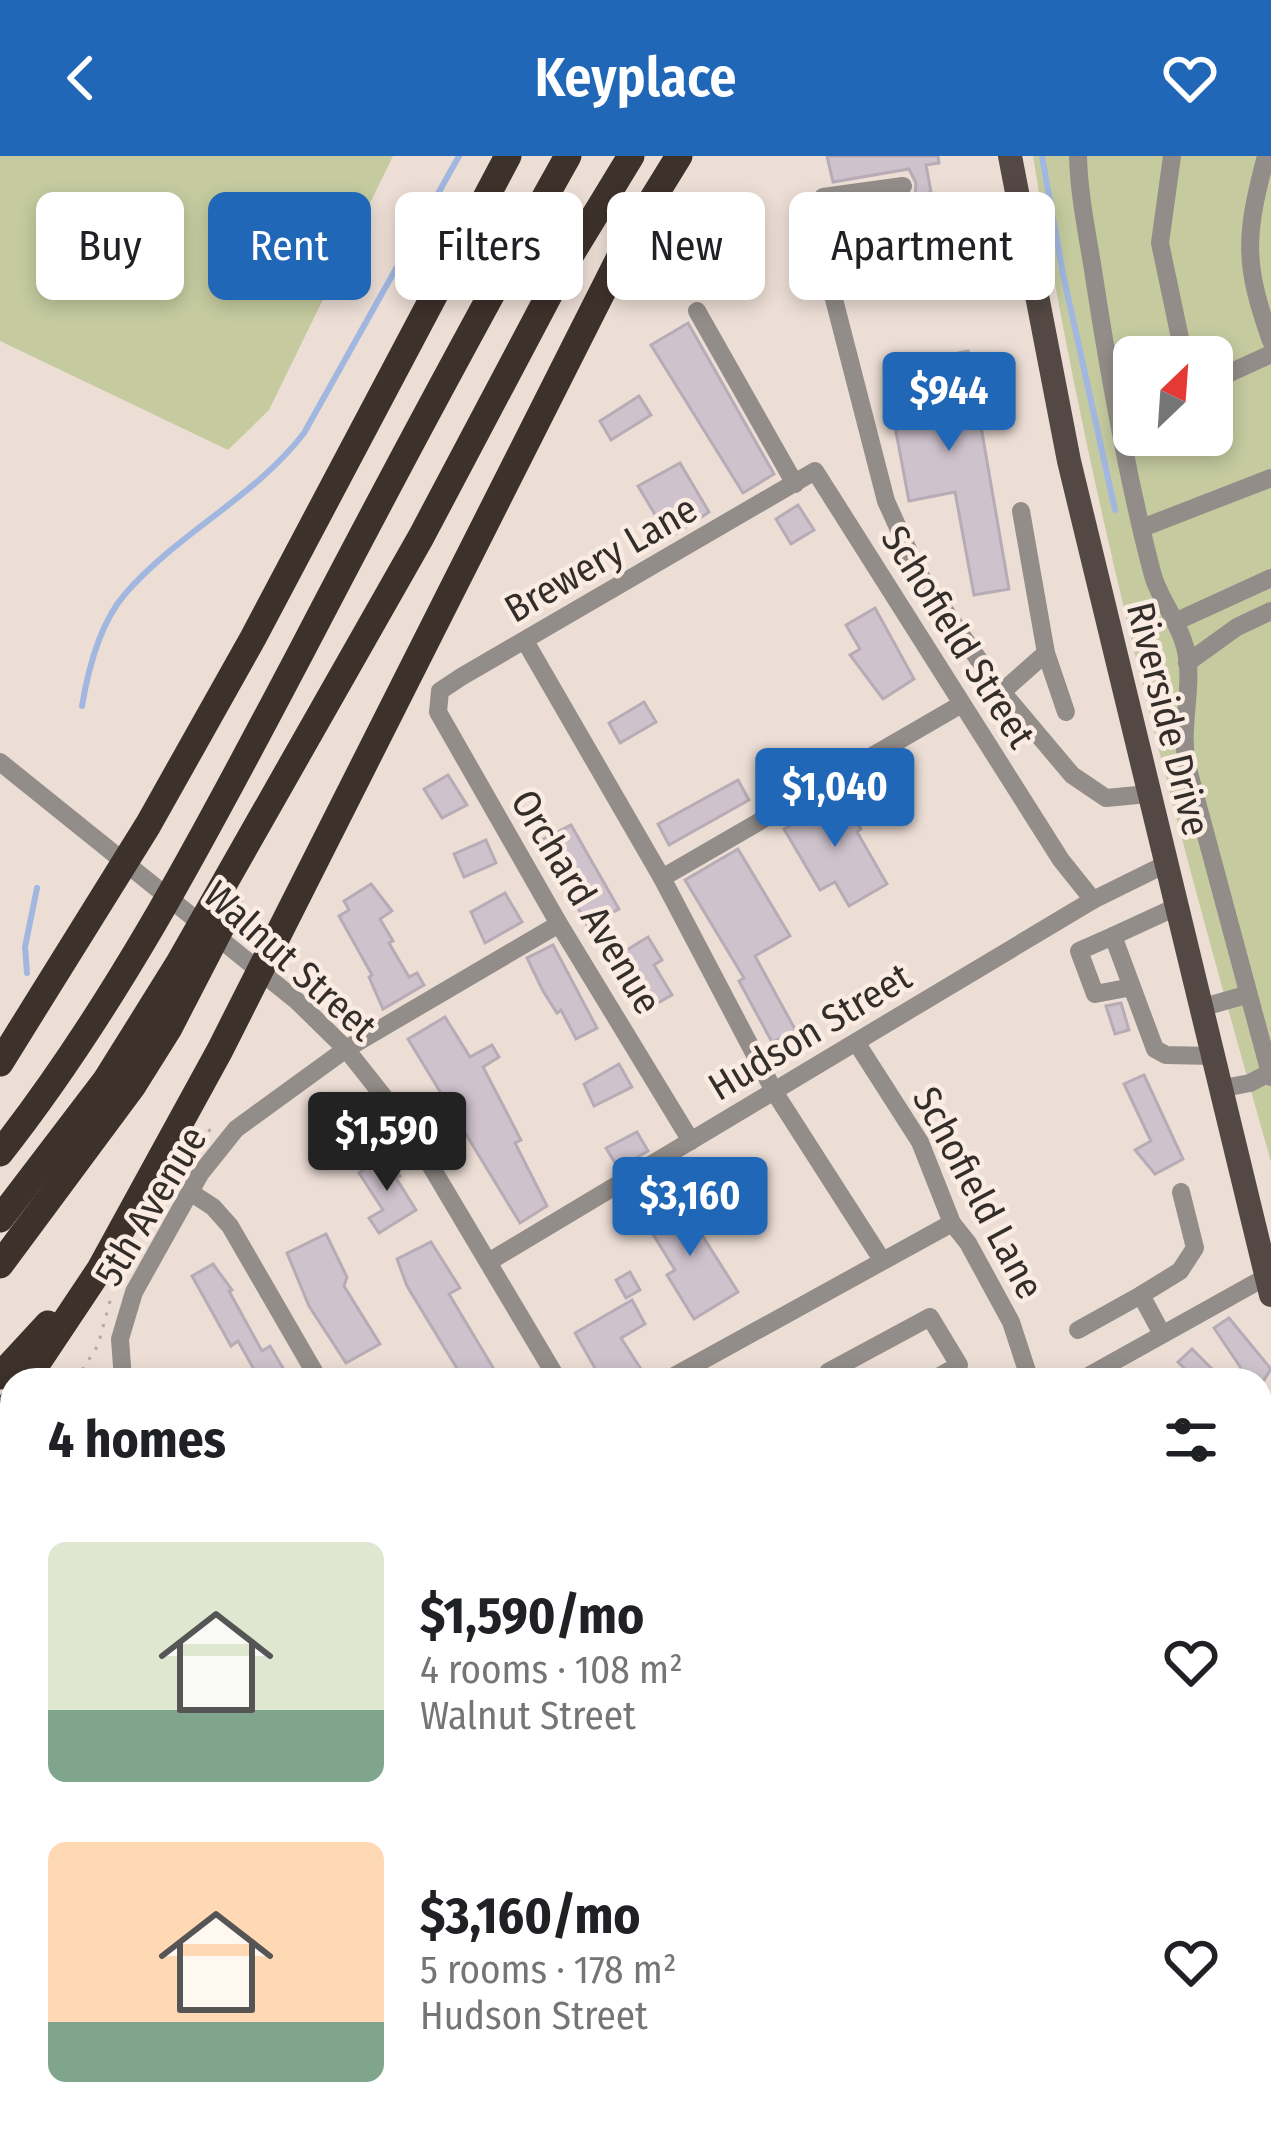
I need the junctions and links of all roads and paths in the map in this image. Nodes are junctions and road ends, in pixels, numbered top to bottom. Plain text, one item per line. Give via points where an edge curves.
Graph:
1 (508, 156) edge
2 (631, 156) edge
3 (679, 156) edge
4 (1010, 156) edge
5 (1078, 156) edge
6 (1172, 156) edge
7 (1266, 156) edge
8 (566, 160) edge
9 (903, 186) dead end
10 (697, 311) dead end
11 (1180, 336) edge
12 (1271, 341) edge
13 (1271, 354) edge
14 (1233, 371) edge
15 (1113, 385) edge
16 (1132, 456) edge
17 (1271, 478) edge
18 (795, 484) junction
19 (1021, 511) dead end
20 (1142, 528) junction
21 (1271, 578) edge
22 (1271, 611) edge
23 (1177, 621) junction
24 (525, 641) junction
25 (1046, 653) junction
26 (1187, 663) junction
27 (440, 691) joint
28 (1002, 692) junction
29 (961, 705) junction
30 (1066, 712) dead end
31 (0, 762) edge
32 (1148, 794) junction
33 (254, 835) junction
34 (1166, 864) junction
35 (662, 878) junction
36 (1094, 900) junction
37 (1176, 907) junction
38 (559, 924) junction
39 (1113, 936) junction
40 (1132, 987) junction
41 (1246, 995) junction
42 (1200, 1008) junction
43 (856, 1042) junction
44 (346, 1049) junction
45 (1212, 1056) junction
46 (0, 1063) edge
47 (1270, 1075) edge
48 (1219, 1089) junction
49 (775, 1093) junction
50 (691, 1141) junction
51 (0, 1154) edge
52 (190, 1192) junction
53 (1181, 1192) dead end
54 (0, 1219) edge
55 (952, 1223) junction
56 (490, 1261) junction
57 (881, 1261) junction
58 (0, 1265) edge
59 (100, 1269) junction
60 (1268, 1287) edge
61 (1142, 1295) junction
62 (1078, 1330) dead end
63 (1162, 1334) junction
64 (7, 1368) edge
65 (34, 1368) edge
66 (123, 1368) edge
67 (312, 1368) edge
68 (551, 1368) edge
69 (689, 1368) edge
70 (835, 1368) edge
71 (954, 1368) edge
72 (1026, 1368) edge
73 (1102, 1368) edge

1 - 46 highway via 195,742
2 - 33 highway
3 - 59 highway via 634,229 230,1030
4 - 32 main road, Riverside Drive via 1069,460
5 - 15 street
6 - 11 street via 1160,243
7 - 12 street via 1247,250
8 - 51 highway via 198,847 85,1034
9 - 28 street via 823,197 812,210 886,501 920,574
10 - 18 street
13 - 14 street
16 - 20 street
17 - 20 street
18 - 24 street, Brewery Lane
18 - 29 street, Schofield Street via 815,471
19 - 25 street
20 - 23 street via 1153,578
21 - 23 street
22 - 26 street
23 - 26 street
24 - 27 street, Brewery Lane
24 - 35 street
25 - 28 street
25 - 30 street
26 - 41 street via 1183,743
27 - 38 street, Orchard Avenue via 438,712
28 - 32 street via 1072,775 1106,798
29 - 35 street
29 - 36 street, Schofield Street
31 - 44 street, Walnut Street
32 - 34 main road, Riverside Drive
33 - 54 highway via 106,1080
33 - 58 highway via 233,904 169,1028
34 - 36 street, Hudson Street
34 - 37 main road, Riverside Drive
35 - 49 street
36 - 43 street, Hudson Street
37 - 39 street
37 - 42 main road, Riverside Drive
38 - 44 street, 5th Avenue
38 - 50 street, Orchard Avenue
39 - 40 street
39 - 40 street via 1079,951 1095,994
40 - 45 street via 1156,1049
41 - 42 street
41 - 47 street
42 - 45 main road, Riverside Drive
43 - 49 street, Hudson Street
43 - 55 street, Schofield Lane via 920,1142
44 - 52 street, 5th Avenue via 236,1129
44 - 56 street, Walnut Street via 407,1126
45 - 48 main road, Riverside Drive
47 - 48 street
48 - 60 main road, Riverside Drive
49 - 50 street, Hudson Street
49 - 57 street
50 - 56 street, Hudson Street
52 - 66 street, 5th Avenue via 127,1307
52 - 67 street via 230,1226
53 - 61 street via 1195,1248 1180,1271
55 - 57 street
55 - 72 street, Schofield Lane via 1011,1322
56 - 68 street, Walnut Street
57 - 69 street
59 - 64 highway
59 - 65 highway
60 - 63 street
61 - 62 street
61 - 63 street
63 - 73 street
70 - 71 street via 930,1317

